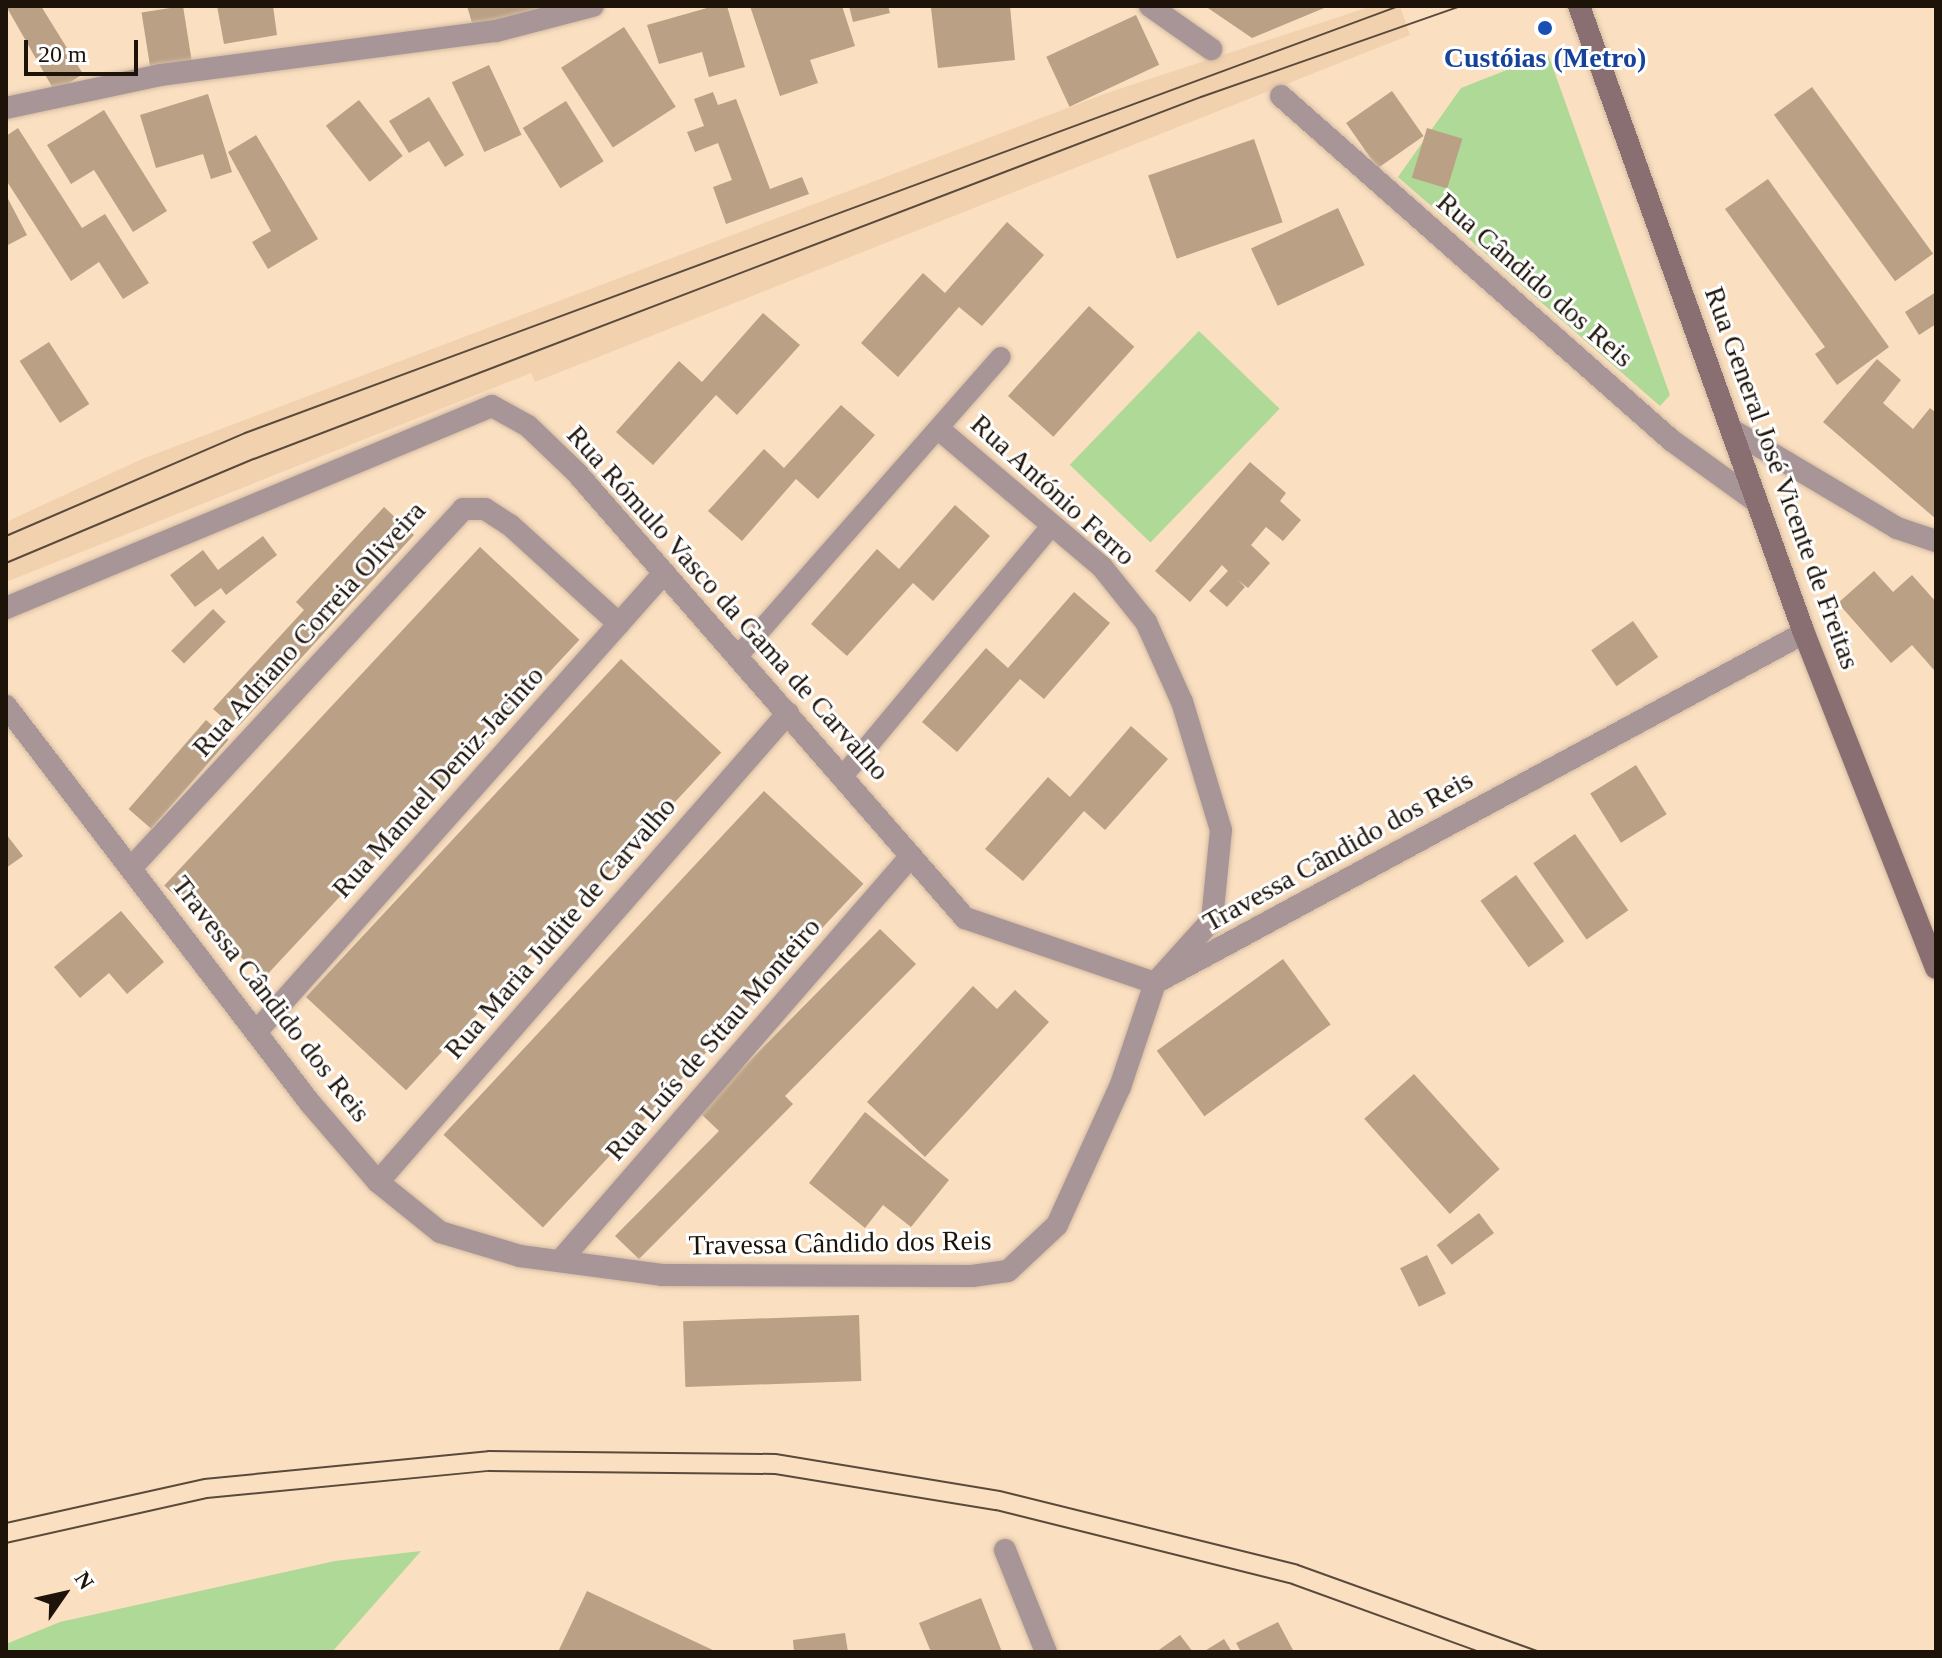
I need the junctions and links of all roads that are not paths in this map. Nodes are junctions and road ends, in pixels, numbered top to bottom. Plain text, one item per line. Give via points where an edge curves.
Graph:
1 (593, 6) edge
2 (1150, 6) edge
3 (1579, 6) edge
4 (1211, 49) dead end
5 (1281, 96) dead end
6 (6, 108) edge
7 (1001, 357) dead end
8 (940, 430) junction
9 (1732, 430) junction
10 (1757, 502) junction
11 (1052, 525) junction
12 (1936, 541) edge
13 (664, 573) junction
14 (6, 608) edge
15 (619, 624) junction
16 (1804, 633) junction
17 (738, 656) junction
18 (6, 706) edge
19 (788, 713) junction
20 (843, 776) junction
21 (911, 856) junction
22 (131, 868) junction
23 (1936, 968) edge
24 (1155, 983) junction
25 (257, 1031) junction
26 (378, 1182) junction
27 (560, 1261) junction
28 (1005, 1550) dead end
29 (1046, 1652) edge

1 - 6 street via 496,31 161,75
2 - 4 street
3 - 9 main road, Rua General José Vicente de Freitas
5 - 10 street, Rua Cândido dos Reis via 1671,440
7 - 8 lane
8 - 11 street, Rua António Ferro
8 - 17 lane
9 - 10 main road, Rua General José Vicente de Freitas
9 - 12 street via 1897,528
10 - 16 main road, Rua General José Vicente de Freitas
11 - 20 lane
11 - 24 street, Rua António Ferro via 1102,567 1146,622 1210,775 1221,830 1212,920
13 - 14 street, Rua Rómulo Vasco da Gama de Carvalho via 567,463 528,426 492,406
13 - 15 street, Rua Manuel Deniz-Jacinto
13 - 17 street, Rua Rómulo Vasco da Gama de Carvalho
15 - 22 street, Rua Adriano Correia Oliveira via 510,525 485,509 463,509
15 - 25 street, Rua Manuel Deniz-Jacinto
16 - 23 main road, Rua General José Vicente de Freitas
16 - 24 street, Travessa Cândido dos Reis
17 - 19 street, Rua Rómulo Vasco da Gama de Carvalho
18 - 22 street, Travessa Cândido dos Reis
19 - 20 street, Rua Rómulo Vasco da Gama de Carvalho
19 - 26 street, Rua Maria Judite de Carvalho
20 - 21 street, Rua Rómulo Vasco da Gama de Carvalho
21 - 24 street, Rua Rómulo Vasco da Gama de Carvalho via 965,918
21 - 27 street, Rua Luís de Sttau Monteiro
22 - 25 street, Travessa Cândido dos Reis
24 - 27 street, Travessa Cândido dos Reis via 1120,1087 1057,1225 1008,1271 662,1275
25 - 26 street, Travessa Cândido dos Reis
26 - 27 street, Travessa Cândido dos Reis via 440,1232
28 - 29 street

